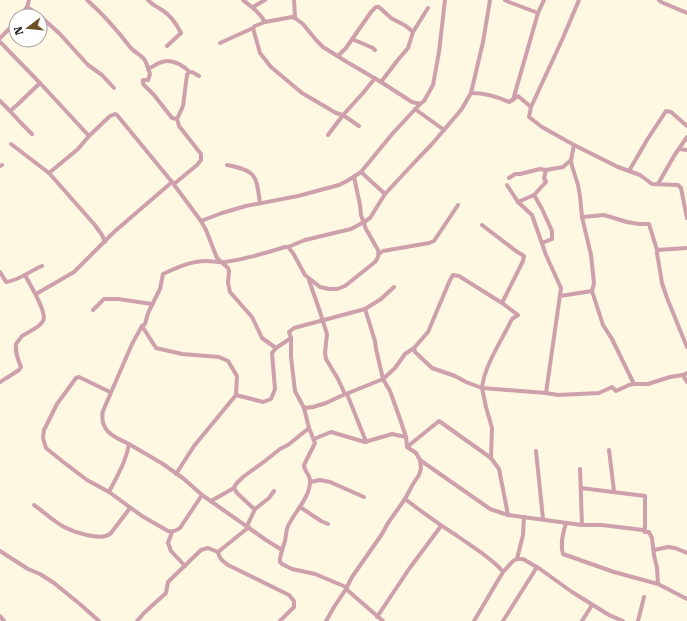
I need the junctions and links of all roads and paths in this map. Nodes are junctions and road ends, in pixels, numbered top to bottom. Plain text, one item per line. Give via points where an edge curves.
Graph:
1 (29, 0) edge
2 (87, 0) edge
3 (148, 0) edge
4 (243, 0) edge
5 (265, 0) edge
6 (294, 0) edge
7 (445, 0) edge
8 (490, 0) edge
9 (505, 0) edge
10 (544, 0) edge
11 (579, 0) edge
12 (659, 0) edge
13 (27, 7) edge
14 (253, 8) junction
15 (428, 8) dead end
16 (538, 13) junction
17 (687, 13) edge
18 (295, 18) junction
19 (265, 22) junction
20 (48, 23) edge
21 (253, 28) junction
22 (8, 30) edge
23 (413, 32) junction
24 (0, 38) edge
25 (352, 39) junction
26 (0, 42) edge
27 (220, 43) dead end
28 (167, 46) dead end
29 (375, 50) dead end
30 (338, 56) junction
31 (148, 69) junction
32 (189, 72) junction
33 (199, 76) dead end
34 (375, 78) junction
35 (382, 82) junction
36 (40, 83) junction
37 (114, 88) dead end
38 (471, 93) junction
39 (512, 100) junction
40 (0, 101) edge
41 (420, 104) junction
42 (531, 107) junction
43 (415, 109) junction
44 (10, 110) junction
45 (343, 115) junction
46 (177, 119) junction
47 (359, 126) dead end
48 (687, 126) edge
49 (444, 130) junction
50 (32, 134) dead end
51 (328, 135) dead end
52 (89, 136) junction
53 (687, 137) edge
54 (11, 144) dead end
55 (574, 145) junction
56 (679, 149) junction
57 (687, 150) edge
58 (572, 160) junction
59 (227, 165) dead end
60 (546, 170) junction
61 (629, 171) junction
62 (361, 172) junction
63 (49, 173) junction
64 (354, 177) junction
65 (509, 178) dead end
66 (173, 183) junction
67 (658, 184) junction
68 (507, 185) dead end
69 (385, 194) junction
70 (534, 195) junction
71 (518, 202) junction
72 (260, 204) junction
73 (458, 205) dead end
74 (582, 217) junction
75 (687, 218) edge
76 (200, 221) junction
77 (364, 222) junction
78 (482, 225) dead end
79 (104, 242) junction
80 (542, 243) junction
81 (288, 247) junction
82 (687, 248) edge
83 (657, 250) junction
84 (379, 254) junction
85 (221, 262) junction
86 (75, 264) dead end
87 (42, 266) dead end
88 (78, 268) junction
89 (0, 272) edge
90 (25, 275) junction
91 (309, 279) junction
92 (394, 287) dead end
93 (592, 291) junction
94 (36, 294) junction
95 (560, 296) junction
96 (502, 303) junction
97 (152, 304) junction
98 (365, 309) junction
99 (93, 310) dead end
100 (323, 320) junction
101 (142, 326) junction
102 (291, 338) junction
103 (687, 347) edge
104 (276, 348) junction
105 (414, 348) junction
106 (685, 374) edge
107 (383, 379) junction
108 (0, 382) edge
109 (687, 382) edge
110 (634, 384) junction
111 (482, 388) junction
112 (110, 392) junction
113 (546, 393) junction
114 (345, 394) junction
115 (236, 395) junction
116 (304, 408) junction
117 (309, 428) junction
118 (406, 437) junction
119 (314, 439) junction
120 (365, 442) junction
121 (129, 444) junction
122 (407, 447) junction
123 (609, 450) dead end
124 (536, 451) dead end
125 (491, 458) junction
126 (420, 460) junction
127 (580, 468) dead end
128 (176, 474) junction
129 (310, 482) junction
130 (234, 488) junction
131 (581, 488) junction
132 (274, 491) dead end
133 (614, 491) junction
134 (109, 492) junction
135 (202, 495) junction
136 (364, 497) dead end
137 (405, 498) junction
138 (211, 501) junction
139 (34, 505) dead end
140 (300, 507) junction
141 (130, 508) junction
142 (255, 509) junction
143 (508, 515) junction
144 (524, 517) junction
145 (543, 519) junction
146 (566, 523) junction
147 (328, 524) dead end
148 (582, 525) junction
149 (441, 526) junction
150 (248, 527) junction
151 (172, 532) junction
152 (645, 532) junction
153 (282, 550) junction
154 (654, 550) junction
155 (0, 551) edge
156 (218, 552) junction
157 (687, 553) edge
158 (517, 559) junction
159 (185, 566) junction
160 (537, 567) junction
161 (503, 572) junction
162 (658, 584) junction
163 (346, 588) junction
164 (644, 597) dead end
165 (687, 599) edge
166 (592, 605) junction
167 (0, 616) edge
168 (377, 617) junction
169 (4, 621) edge
170 (99, 621) edge
171 (137, 621) edge
172 (280, 621) edge
173 (326, 621) edge
174 (383, 621) edge
175 (474, 621) edge
176 (503, 621) edge
177 (582, 621) edge
178 (623, 621) edge
179 (638, 621) edge

1 - 13 street
2 - 31 street via 131,48 144,58
3 - 28 street via 168,15 181,34
4 - 14 street
5 - 14 street
6 - 18 street
7 - 41 street via 433,85
8 - 38 street
9 - 16 street
10 - 16 street
11 - 42 street
12 - 17 street
14 - 19 street
15 - 23 street
16 - 39 street
18 - 19 street
18 - 30 street via 316,40
19 - 21 street
20 - 37 street
21 - 27 street
21 - 45 street via 260,53 271,67 302,93
22 - 24 street
23 - 25 street via 376,7
23 - 35 street via 408,48
25 - 29 street
25 - 30 street
26 - 36 street
30 - 34 street
31 - 32 street via 161,61 171,61 187,68
31 - 46 street via 148,80 143,80 143,84 172,118
32 - 33 street
32 - 46 street via 183,106
34 - 35 street
34 - 45 street
35 - 41 street via 412,102
36 - 44 street
36 - 52 street
38 - 39 street via 495,96 509,102
38 - 49 street
39 - 42 street via 518,96
40 - 44 street
41 - 43 street
42 - 55 street via 529,117
43 - 49 street
43 - 62 street
44 - 50 street
45 - 47 street
45 - 51 street
46 - 66 street via 201,154 201,160
48 - 61 street via 671,112 666,111
49 - 69 street
52 - 63 street via 78,149
52 - 66 street via 115,114
53 - 56 street
54 - 63 street
55 - 58 street
55 - 61 street
56 - 57 street
56 - 67 street
58 - 60 street via 563,167
58 - 74 street
59 - 72 street via 238,167 254,176
60 - 65 street via 515,174
60 - 70 street via 546,182
61 - 67 street via 652,184
62 - 64 street
62 - 69 street
63 - 79 street via 94,224
64 - 72 street via 339,185
64 - 77 street
66 - 76 street
66 - 79 street
67 - 75 street via 680,187
68 - 71 street
69 - 77 street via 370,218
70 - 71 street
70 - 80 street via 552,231 552,239
71 - 80 street via 532,215
72 - 76 street
73 - 84 street via 434,241
74 - 83 street via 604,215 627,222 649,224
74 - 93 street via 591,255 594,283
76 - 85 street
77 - 81 street via 351,229 305,240
77 - 84 street
78 - 96 street via 524,256
79 - 88 street
80 - 95 street via 561,288
81 - 85 street
81 - 91 street
82 - 83 street
83 - 103 street via 667,298
84 - 91 street via 375,262 345,286 337,289 320,287
85 - 97 street via 191,262 163,274 160,289
85 - 104 street via 229,271 230,292 252,317 262,338
86 - 88 street
87 - 90 street
88 - 94 street
89 - 90 street via 6,282
90 - 94 street
91 - 100 street
92 - 98 street
93 - 95 street
93 - 110 street via 603,325
94 - 108 street via 43,321 16,344 20,370
95 - 113 street
96 - 105 street via 453,275 428,332
96 - 111 street via 518,314 512,320 489,363
97 - 99 street via 104,299
97 - 101 street
98 - 100 street
98 - 107 street
100 - 102 street via 294,328 289,332
100 - 114 street via 327,334 326,359
101 - 112 street
101 - 115 street via 156,348 182,354 219,357 228,362 237,376
102 - 104 street
102 - 116 street via 295,391
104 - 115 street via 272,353 276,389 270,399 264,402
105 - 107 street via 405,354
105 - 111 street via 432,368
106 - 109 street
106 - 110 street via 648,384
107 - 114 street
107 - 118 street via 390,391
110 - 113 street via 616,391 612,387 599,394
111 - 113 street
111 - 125 street via 492,428
112 - 121 street via 102,422 112,436
112 - 134 street via 77,377 57,404 44,430 43,438 46,448 87,480
114 - 116 street via 326,403
114 - 120 street
115 - 128 street via 194,446
116 - 117 street
117 - 119 street
117 - 130 street via 288,445 274,452 243,477
118 - 120 street via 392,434
118 - 122 street
119 - 120 street via 331,432
119 - 129 street via 315,443 304,465
121 - 128 street
121 - 134 street
122 - 125 street via 439,421
122 - 126 street via 416,453
123 - 133 street
124 - 145 street
125 - 143 street via 498,470
126 - 137 street via 419,476
126 - 143 street via 490,509
127 - 131 street
128 - 135 street
129 - 136 street via 330,482
129 - 140 street
130 - 138 street
130 - 142 street
131 - 133 street
131 - 148 street
132 - 142 street
133 - 152 street via 646,496
134 - 141 street
135 - 138 street
135 - 151 street via 180,528
137 - 149 street
137 - 163 street
138 - 150 street
139 - 141 street via 71,530 103,537 109,536
140 - 147 street
140 - 153 street via 289,524
141 - 151 street
142 - 150 street
143 - 144 street
144 - 145 street
144 - 158 street
145 - 146 street
146 - 148 street
146 - 162 street via 563,533 563,554
148 - 152 street via 602,525
149 - 161 street via 499,566
149 - 168 street
150 - 153 street
150 - 156 street
151 - 159 street via 168,543 171,551
152 - 154 street via 649,532 652,538
153 - 163 street via 282,564 315,574
154 - 157 street via 668,547
154 - 162 street
155 - 170 street via 54,583
156 - 159 street via 203,549
156 - 172 street via 220,559 228,565 289,595 294,600 294,607
158 - 160 street
158 - 161 street
159 - 171 street via 168,582 166,593
160 - 166 street
160 - 176 street
161 - 175 street
162 - 165 street
163 - 168 street
163 - 173 street
164 - 179 street
166 - 177 street
166 - 178 street
167 - 169 street
168 - 174 street

